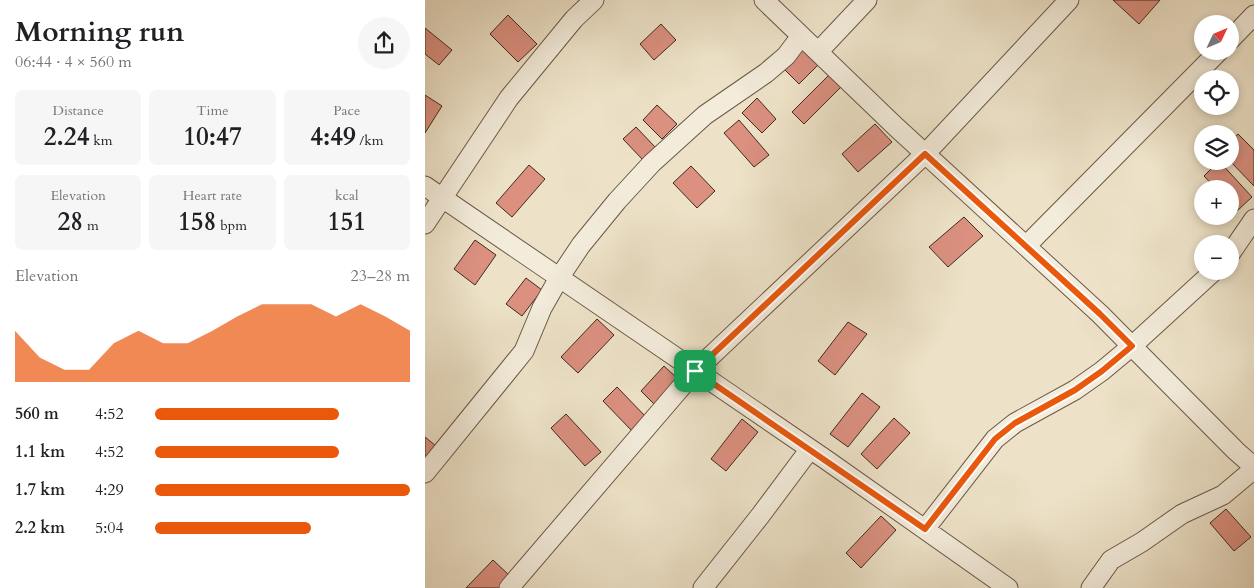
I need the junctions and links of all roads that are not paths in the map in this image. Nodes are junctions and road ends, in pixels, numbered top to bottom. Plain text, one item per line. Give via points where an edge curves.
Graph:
1 (593, 0) edge
2 (764, 0) edge
3 (867, 0) edge
4 (1069, 0) edge
5 (1254, 15) edge
6 (1239, 31) edge
7 (801, 36) junction
8 (818, 52) junction
9 (1210, 60) edge
10 (925, 154) junction
11 (425, 186) edge
12 (443, 198) junction
13 (1254, 219) edge
14 (425, 224) edge
15 (1239, 241) edge
16 (1026, 246) junction
17 (559, 278) junction
18 (1204, 280) edge
19 (1132, 346) junction
20 (695, 371) junction
21 (810, 449) junction
22 (1254, 468) edge
23 (425, 473) edge
24 (925, 529) junction
25 (509, 588) edge
26 (703, 588) edge
27 (1008, 588) edge
28 (1091, 588) edge

1 - 12 street via 509,98
2 - 7 street
3 - 8 street
4 - 10 street
5 - 6 street
7 - 8 street
7 - 17 street via 786,56 705,114 652,163 581,245
8 - 10 street
9 - 16 street
10 - 16 street
10 - 20 street
11 - 12 street
12 - 14 street
12 - 17 street
13 - 15 street
16 - 19 street
17 - 20 street
17 - 23 street via 523,350
18 - 19 street
19 - 22 street
19 - 24 street via 1075,390 1015,423 995,439
20 - 21 street
20 - 25 street
21 - 24 street
21 - 26 street
22 - 28 street via 1223,495 1182,514 1111,560
24 - 27 street

